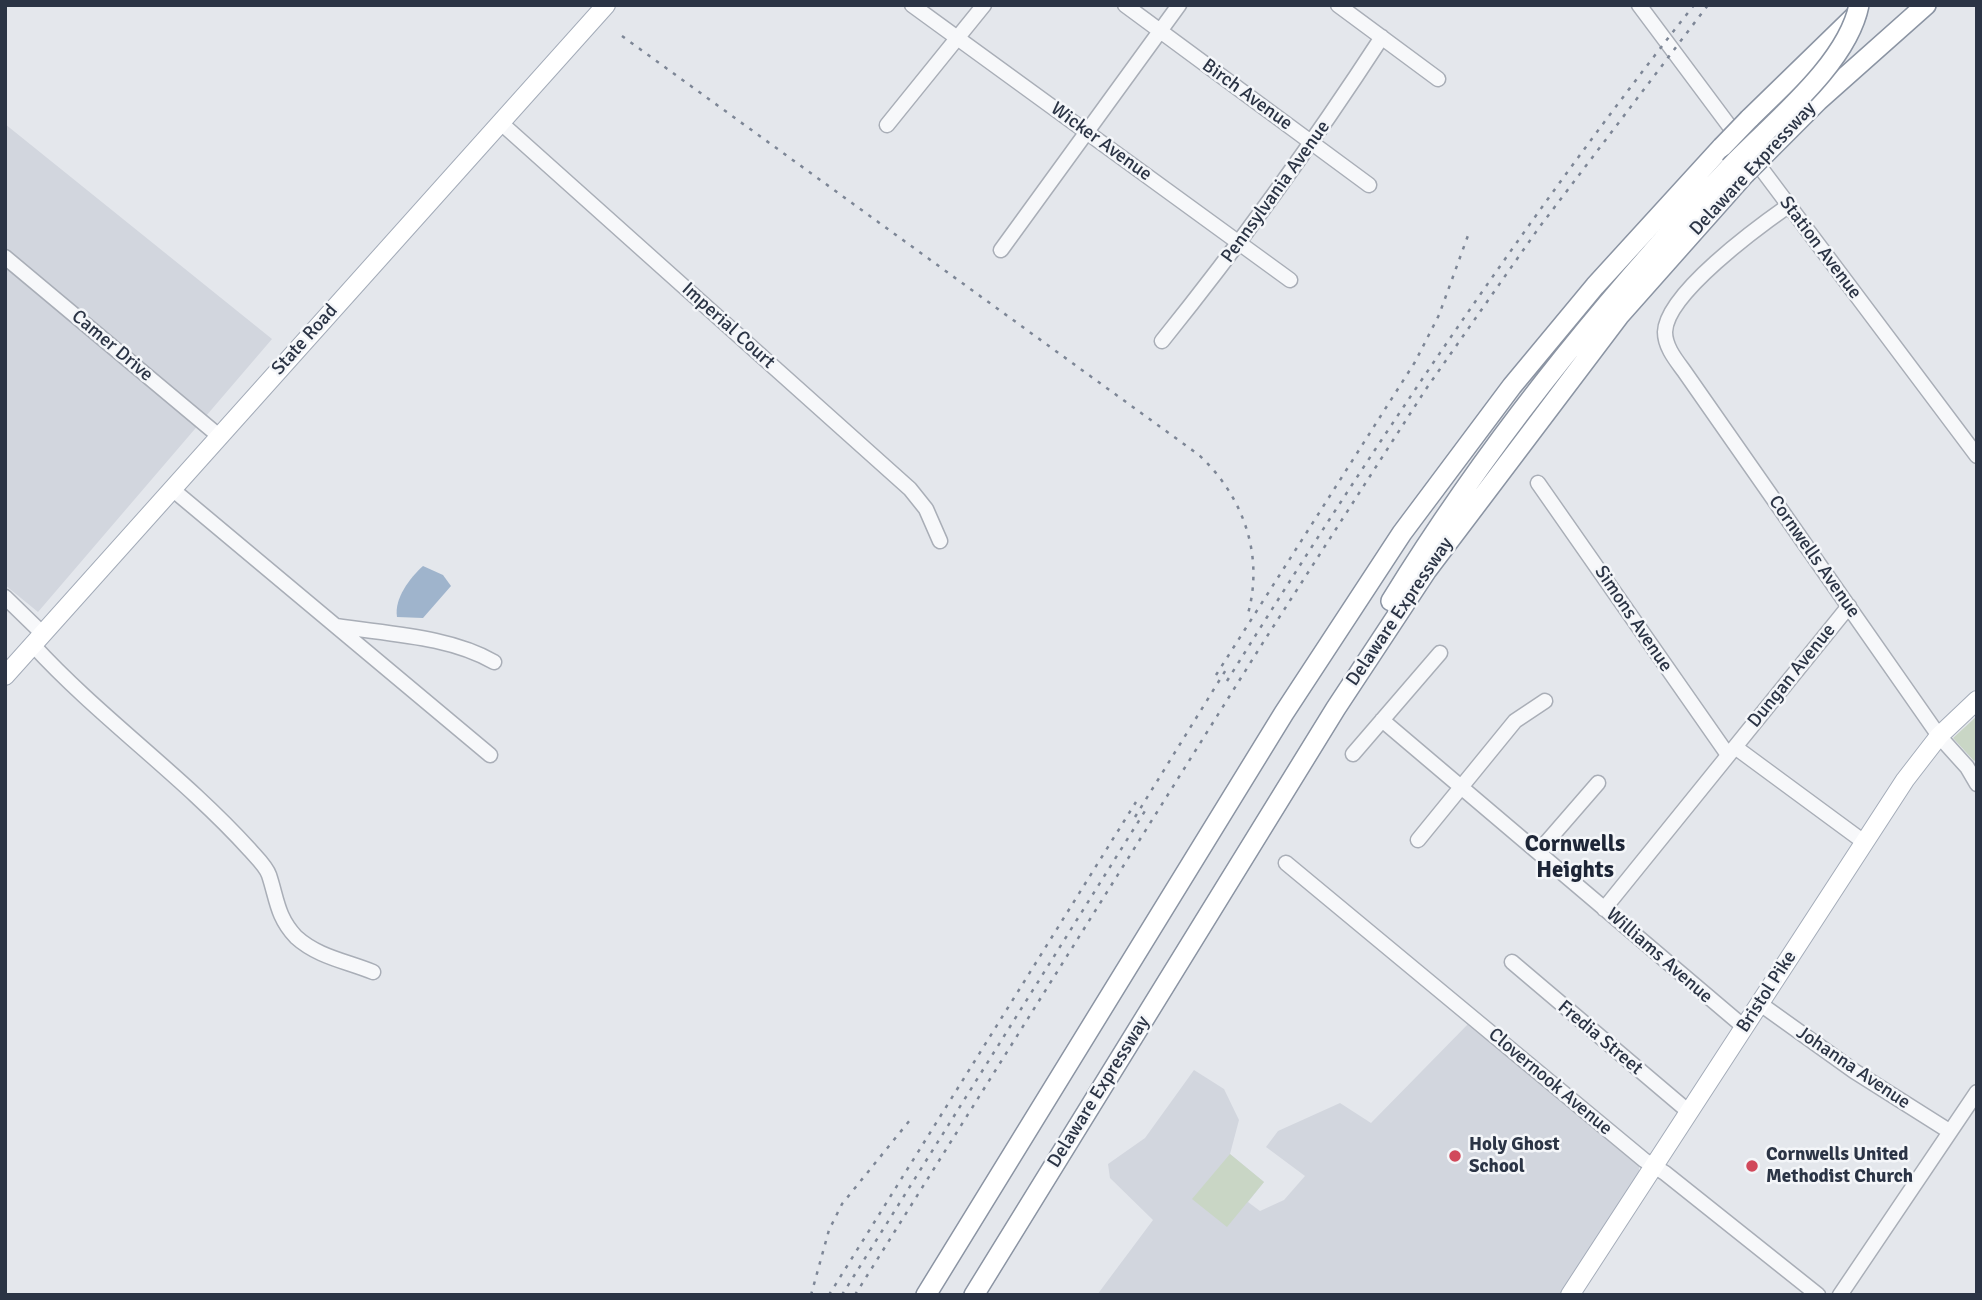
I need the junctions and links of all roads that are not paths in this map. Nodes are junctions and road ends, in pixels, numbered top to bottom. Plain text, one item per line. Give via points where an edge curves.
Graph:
1 (606, 5) edge
2 (912, 5) edge
3 (984, 5) edge
4 (1125, 5) edge
5 (1179, 5) edge
6 (1338, 5) edge
7 (1639, 5) edge
8 (1853, 5) edge
9 (1859, 5) edge
10 (1867, 5) edge
11 (1926, 5) edge
12 (1160, 32) junction
13 (1381, 37) junction
14 (958, 39) junction
15 (1819, 50) junction
16 (1438, 79) dead end
17 (500, 123) junction
18 (887, 125) dead end
19 (1087, 132) junction
20 (1313, 142) junction
21 (1737, 170) junction
22 (1369, 185) dead end
23 (1788, 206) junction
24 (1241, 243) junction
25 (1001, 250) dead end
26 (5, 257) edge
27 (1290, 280) dead end
28 (1162, 341) dead end
29 (219, 436) junction
30 (1977, 456) edge
31 (1538, 483) dead end
32 (172, 489) junction
33 (940, 541) dead end
34 (5, 597) edge
35 (1849, 606) junction
36 (335, 625) junction
37 (38, 639) junction
38 (1440, 653) dead end
39 (494, 662) dead end
40 (5, 676) edge
41 (1977, 700) edge
42 (1545, 701) dead end
43 (1382, 720) junction
44 (1939, 736) junction
45 (1732, 751) junction
46 (1353, 754) dead end
47 (490, 755) dead end
48 (1598, 783) dead end
49 (1977, 783) edge
50 (1460, 785) junction
51 (1418, 839) dead end
52 (1864, 842) junction
53 (1539, 851) junction
54 (1286, 863) dead end
55 (1604, 909) junction
56 (1512, 962) dead end
57 (373, 972) dead end
58 (1759, 1003) junction
59 (1744, 1027) junction
60 (1977, 1092) edge
61 (1689, 1112) junction
62 (1949, 1131) junction
63 (1654, 1166) junction
64 (926, 1295) edge
65 (974, 1295) edge
66 (1570, 1295) edge
67 (1818, 1295) edge
68 (1840, 1295) edge

1 - 17 main road, State Road
2 - 14 street, Wicker Avenue
3 - 14 street
4 - 12 street, Birch Avenue
5 - 12 street
6 - 13 street
7 - 23 street, Station Avenue
8 - 15 highway
9 - 21 highway, bridge via 1848,40 1836,58
10 - 15 highway, Delaware Expressway
11 - 21 highway, Delaware Expressway, bridge via 1766,153
12 - 19 street
12 - 20 street, Birch Avenue
13 - 16 street
13 - 20 street, Pennsylvania Avenue
14 - 18 street
14 - 19 street, Wicker Avenue
15 - 64 highway, Delaware Expressway, bridge via 1619,259 1512,386 1402,533 1284,713
17 - 29 main road, State Road
17 - 33 street, Imperial Court via 910,489 926,509
19 - 24 street, Wicker Avenue
19 - 25 street
20 - 22 street, Birch Avenue
20 - 24 street, Pennsylvania Avenue
21 - 65 highway, Delaware Expressway via 1597,313 1480,464 1271,796 1245,856
23 - 30 street, Station Avenue
23 - 35 street, Cornwells Avenue via 1709,270 1674,306 1666,324 1666,340
24 - 27 street, Wicker Avenue
24 - 28 street, Pennsylvania Avenue
26 - 29 street, Camer Drive
29 - 32 main road, State Road
31 - 45 street, Simons Avenue
32 - 36 street
32 - 37 main road, State Road
34 - 37 street
35 - 44 street, Cornwells Avenue
35 - 45 street, Dungan Avenue
36 - 39 street via 449,644
36 - 47 street
37 - 40 main road, State Road
37 - 57 street via 64,679 188,786 245,844 268,872 280,917 297,937 321,955
38 - 43 street
41 - 44 main road, Bristol Pike
42 - 50 street via 1516,720
43 - 46 street
43 - 50 street, Williams Avenue
44 - 49 street, Cornwells Avenue
44 - 52 main road, Bristol Pike
45 - 52 street, Simons Avenue
45 - 55 street, Dungan Avenue
48 - 53 street
50 - 51 street
50 - 53 street, Williams Avenue
52 - 58 main road, Bristol Pike
53 - 55 street, Williams Avenue
54 - 63 street, Clovernook Avenue
55 - 59 street, Williams Avenue
56 - 61 street, Fredia Street
58 - 59 main road, Bristol Pike
58 - 62 street, Johanna Avenue
59 - 61 main road, Bristol Pike
60 - 62 street
61 - 63 main road, Bristol Pike
62 - 68 street
63 - 66 main road, Bristol Pike
63 - 67 street, Clovernook Avenue

